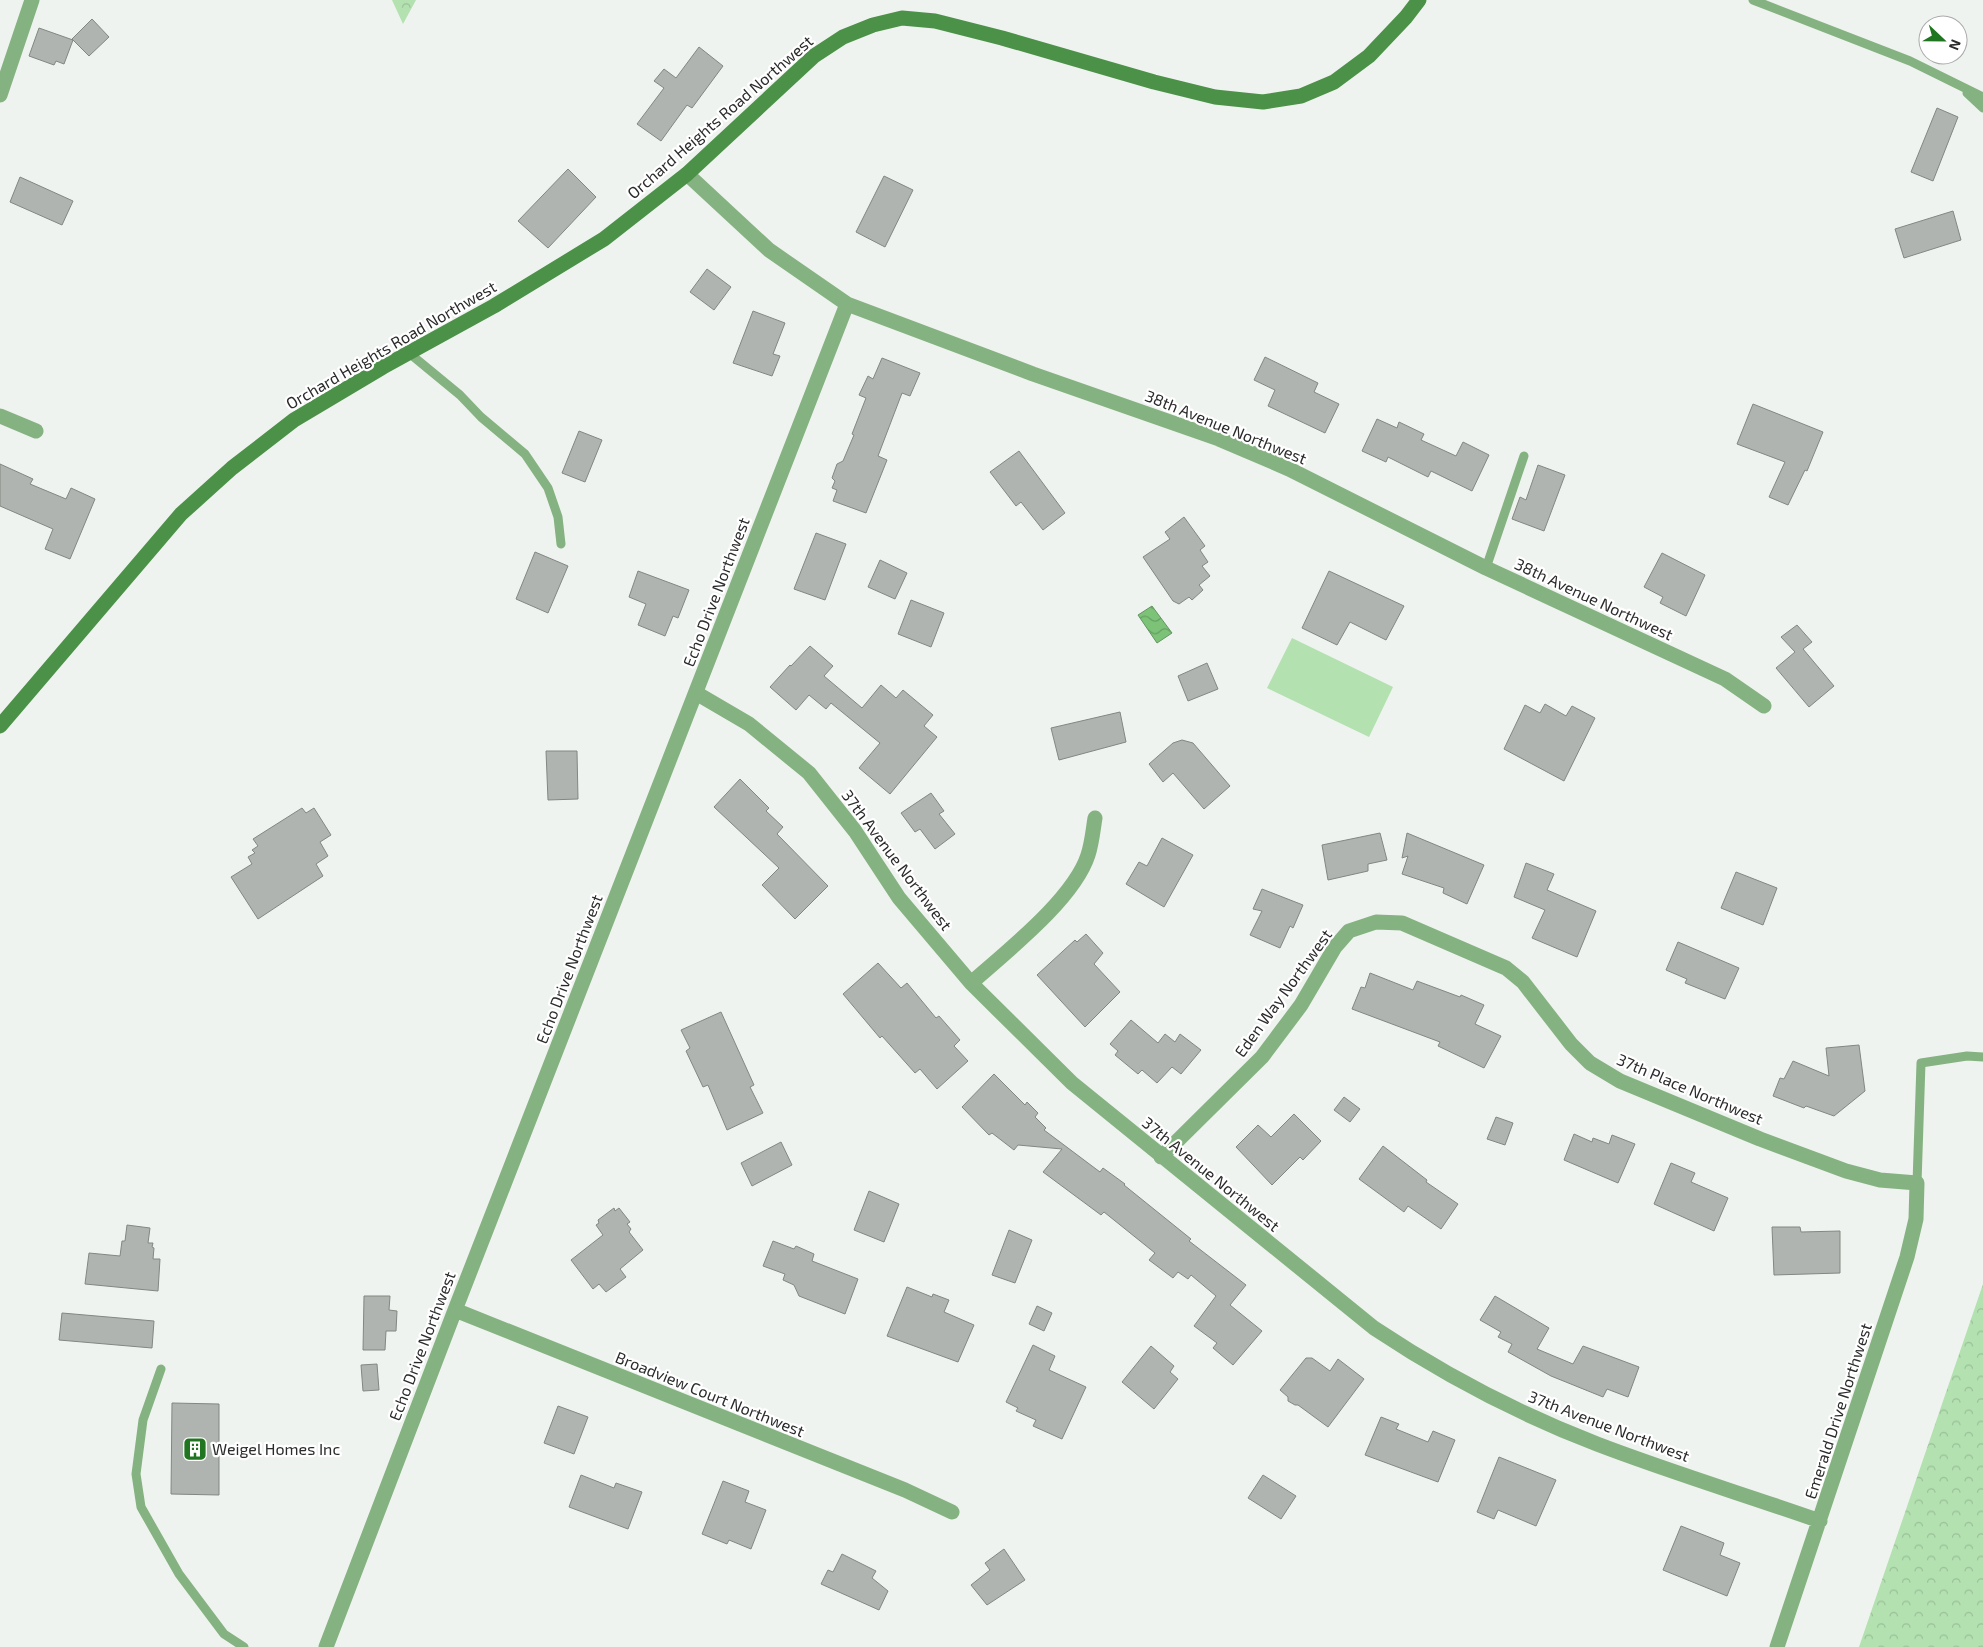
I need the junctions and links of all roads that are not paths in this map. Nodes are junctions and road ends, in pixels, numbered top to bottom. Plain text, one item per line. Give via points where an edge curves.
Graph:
1 (32, 0) edge
2 (1419, 0) edge
3 (1753, 0) edge
4 (26, 7) edge
5 (1957, 85) junction
6 (0, 95) edge
7 (1983, 98) edge
8 (1983, 108) edge
9 (687, 174) junction
10 (846, 304) junction
11 (409, 353) junction
12 (0, 416) edge
13 (36, 431) dead end
14 (1524, 456) dead end
15 (561, 544) dead end
16 (1486, 568) junction
17 (696, 693) junction
18 (1764, 706) dead end
19 (0, 726) edge
20 (1095, 818) dead end
21 (1376, 922) joint
22 (971, 983) junction
23 (1983, 1057) edge
24 (1161, 1157) junction
25 (1917, 1183) junction
26 (454, 1310) junction
27 (161, 1368) dead end
28 (952, 1512) dead end
29 (1820, 1521) junction
30 (244, 1647) edge
31 (326, 1647) edge
32 (1777, 1647) edge

1 - 4 street
2 - 9 street, Orchard Heights Road Northwest via 1370,56 1334,82 1301,96 1263,102 1215,97 1154,82 935,21 902,18 883,22 843,37 814,56
3 - 5 lane via 1910,62
4 - 6 street
5 - 7 lane
5 - 8 lane
9 - 10 street, 38th Avenue Northwest via 769,250
9 - 11 street, Orchard Heights Road Northwest via 604,239
10 - 16 street, 38th Avenue Northwest via 1228,443 1290,469
10 - 17 street, Echo Drive Northwest
11 - 15 lane via 525,454 548,488 558,517
11 - 19 street, Orchard Heights Road Northwest via 294,420 232,468 181,514
12 - 13 street
14 - 16 lane
16 - 18 street, 38th Avenue Northwest via 1724,679
17 - 22 street, 37th Avenue Northwest via 749,724 809,773 855,831 899,898
17 - 26 street, Echo Drive Northwest
20 - 22 street via 1088,856 1070,889 1037,924
21 - 24 street, Eden Way Northwest via 1349,932 1335,947 1301,1004 1262,1057
21 - 25 street, 37th Place Northwest via 1402,923 1506,968 1523,982 1590,1064 1620,1081 1846,1171 1880,1180
22 - 24 street, 37th Avenue Northwest via 1072,1083
23 - 25 lane via 1921,1062
24 - 29 street, 37th Avenue Northwest via 1374,1328 1426,1360 1510,1406 1596,1444
25 - 29 street, Emerald Drive Northwest via 1916,1219 1908,1257
26 - 28 street, Broadview Court Northwest via 905,1490
26 - 31 street, Echo Drive Northwest
27 - 30 lane via 143,1420 136,1474 141,1507 180,1574 224,1634
29 - 32 street, Emerald Drive Northwest

